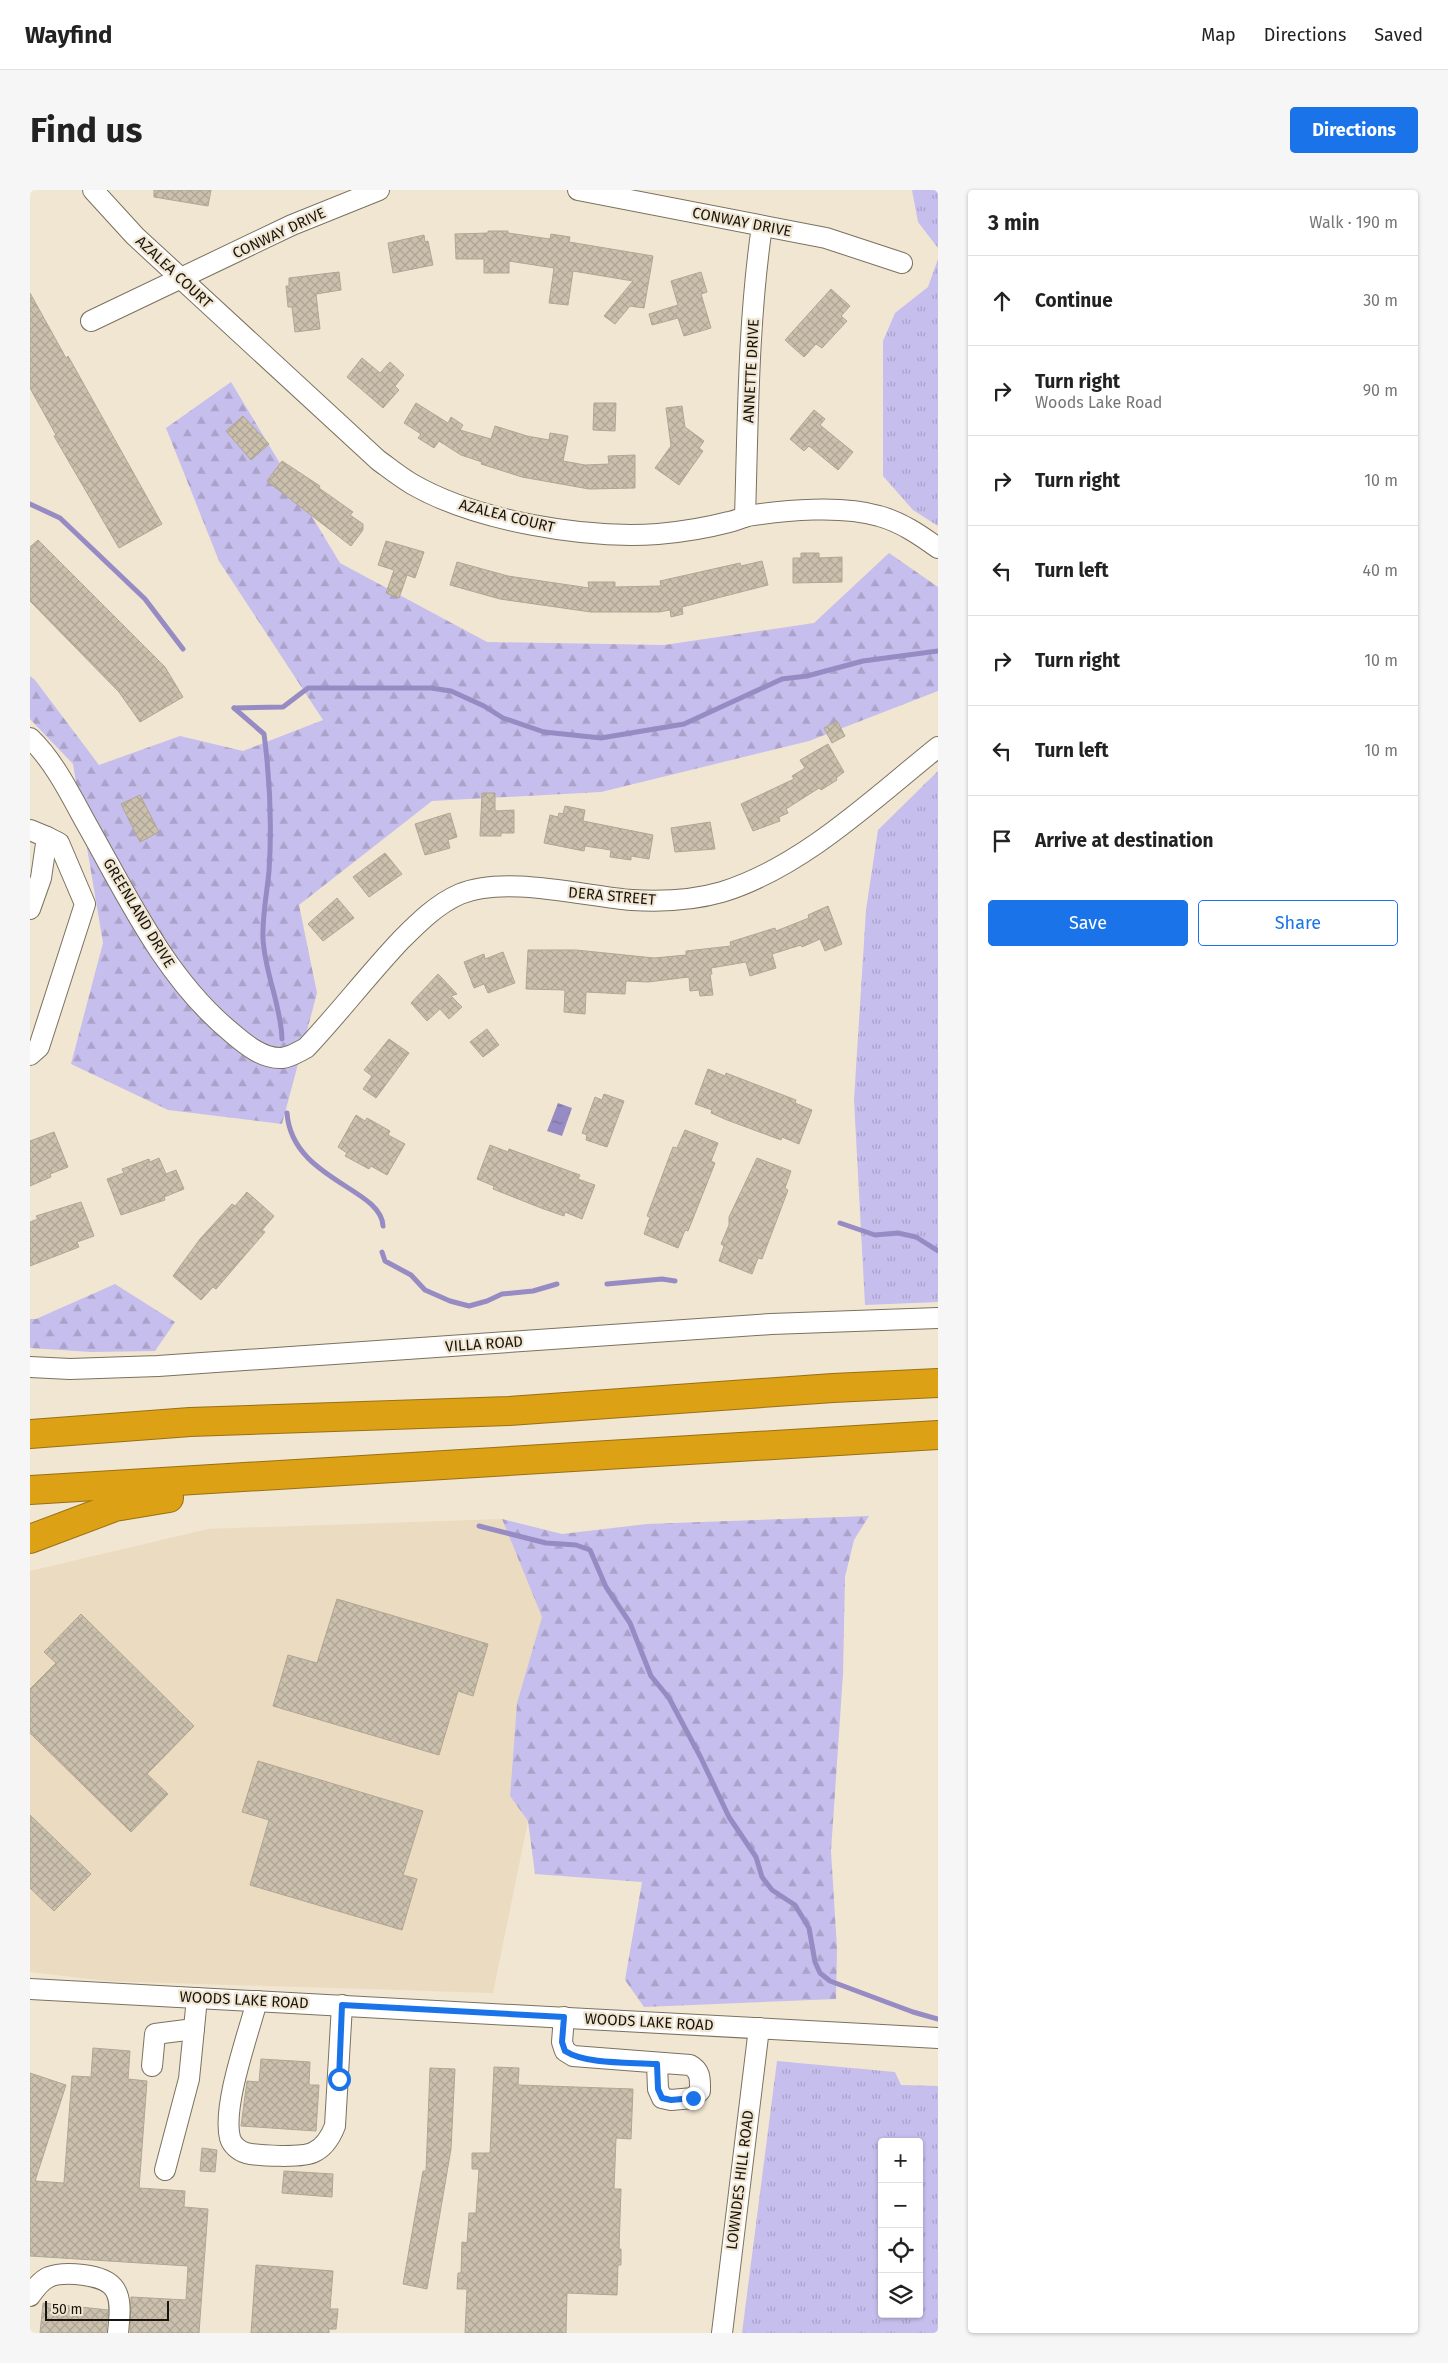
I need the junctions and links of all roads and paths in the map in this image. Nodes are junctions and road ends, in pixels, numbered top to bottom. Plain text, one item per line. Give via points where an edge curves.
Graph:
1 (94, 190) edge
2 (379, 190) edge
3 (578, 190) edge
4 (762, 226) junction
5 (902, 263) dead end
6 (181, 279) junction
7 (91, 321) dead end
8 (745, 517) junction
9 (938, 548) edge
10 (30, 738) edge
11 (938, 748) edge
12 (38, 834) edge
13 (30, 909) edge
14 (306, 1048) joint
15 (30, 1055) edge
16 (938, 1318) edge
17 (30, 1367) edge
18 (938, 1383) edge
19 (30, 1418) edge
20 (190, 1422) junction
21 (30, 1434) edge
22 (938, 1436) edge
23 (318, 1474) junction
24 (30, 1490) edge
25 (30, 1539) edge
26 (30, 1989) edge
27 (197, 1998) junction
28 (257, 2001) junction
29 (342, 2005) junction
30 (564, 2017) junction
31 (759, 2028) junction
32 (194, 2029) junction
33 (938, 2038) edge
34 (657, 2064) dead end
35 (152, 2066) dead end
36 (165, 2170) dead end
37 (30, 2296) edge
38 (118, 2333) edge
39 (722, 2333) edge

1 - 6 street, AZALEA COURT via 135,236
2 - 6 street, CONWAY DRIVE via 292,225
3 - 4 street, CONWAY DRIVE
4 - 5 street, CONWAY DRIVE via 826,238
4 - 8 street, ANNETTE DRIVE via 752,340
6 - 7 street, CONWAY DRIVE
6 - 8 street, AZALEA COURT via 378,460 412,484 450,502 573,532 620,535 659,534
8 - 9 street, AZALEA COURT via 792,510 860,511 908,527
10 - 14 street, GREENLAND DRIVE via 67,789 152,941 199,1002 245,1044 267,1056 282,1058
11 - 14 street, DERA STREET via 832,832 795,857 722,892 673,901 634,900 504,885 461,894 440,904 420,921 374,968
12 - 13 street via 41,878
12 - 15 street via 59,843 85,904 39,1047
16 - 17 street, VILLA ROAD via 771,1324 158,1366
18 - 20 highway via 509,1411
19 - 20 highway
20 - 21 highway
22 - 23 highway
23 - 24 highway
23 - 25 highway via 115,1507
26 - 27 street, WOODS LAKE ROAD
27 - 28 street, WOODS LAKE ROAD
27 - 32 street
28 - 29 street, WOODS LAKE ROAD
28 - 29 street via 230,2101 228,2121 231,2140 237,2149 246,2153 314,2153 329,2139 335,2126
29 - 30 street, WOODS LAKE ROAD
30 - 31 street, WOODS LAKE ROAD
30 - 34 street via 562,2042 565,2051 573,2056
31 - 33 street, WOODS LAKE ROAD
31 - 39 street, LOWNDES HILL ROAD
32 - 35 street via 155,2034
32 - 36 street via 189,2079
37 - 38 street via 39,2284 50,2277 76,2275 100,2278 114,2287 119,2301

